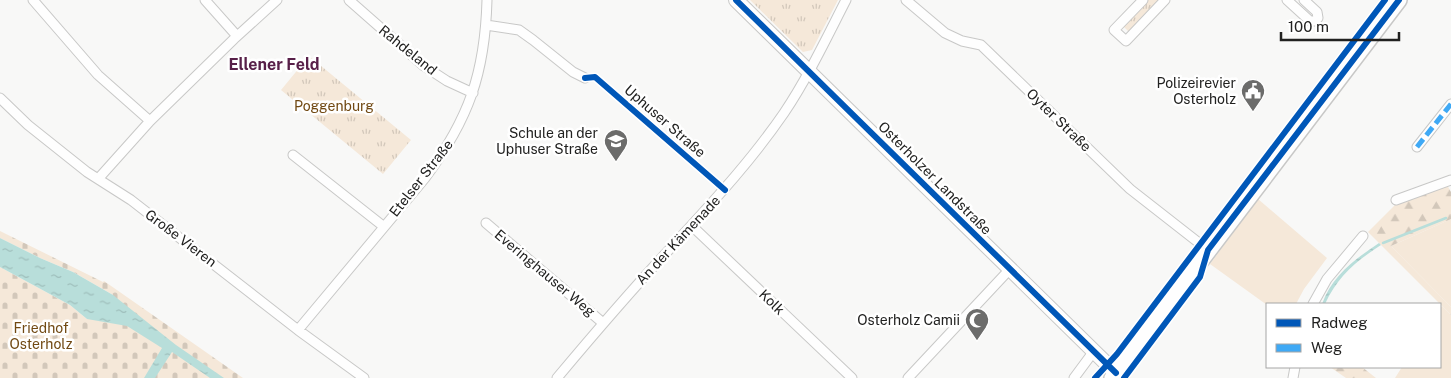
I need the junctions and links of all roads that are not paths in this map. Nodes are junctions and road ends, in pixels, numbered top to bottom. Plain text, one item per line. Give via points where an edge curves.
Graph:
1 (33, 0) edge
2 (205, 0) edge
3 (277, 0) edge
4 (349, 0) edge
5 (487, 0) edge
6 (736, 0) edge
7 (846, 0) edge
8 (906, 0) edge
9 (1143, 0) edge
10 (1165, 0) edge
11 (1287, 0) edge
12 (1304, 0) edge
13 (1399, 0) edge
14 (486, 25) junction
15 (236, 36) junction
16 (810, 72) junction
17 (585, 78) dead end
18 (473, 93) junction
19 (0, 98) edge
20 (1451, 104) edge
21 (150, 121) junction
22 (1418, 147) dead end
23 (294, 155) dead end
24 (98, 179) junction
25 (1451, 180) edge
26 (1396, 200) dead end
27 (486, 223) dead end
28 (383, 226) junction
29 (692, 226) junction
30 (1363, 236) dead end
31 (1208, 250) junction
32 (1010, 269) junction
33 (1314, 303) edge
34 (603, 323) junction
35 (298, 330) junction
36 (1094, 352) junction
37 (1114, 376) edge
38 (364, 378) edge
39 (557, 378) edge
40 (852, 378) edge
41 (908, 378) edge
42 (1074, 378) edge

1 - 21 street via 98,75
2 - 15 street
3 - 15 street
4 - 18 street, Rahdeland via 424,66
5 - 14 street, Etelser Straße
6 - 16 main road, Osterholzer Landstraße
7 - 16 street, An der Kämenade
8 - 31 street, Oyter Straße via 945,33 981,45 1130,189
9 - 10 street via 1114,30 1126,41
11 - 12 street via 1310,21 1315,21 1317,12
13 - 31 main road
14 - 17 street via 519,30
14 - 18 street, Etelser Straße
15 - 21 street
16 - 29 street, An der Kämenade via 759,147
16 - 32 main road, Osterholzer Landstraße
18 - 28 street, Etelser Straße via 442,155
19 - 24 street, Große Vieren via 28,125
20 - 22 street
21 - 24 street
23 - 28 street
24 - 35 street, Große Vieren via 132,200
25 - 26 street
27 - 34 street, Everinghauser Weg
28 - 35 street, Etelser Straße
29 - 34 street, An der Kämenade
29 - 40 street, Kolk
30 - 33 street via 1326,279
31 - 37 main road
32 - 36 main road, Osterholzer Landstraße
32 - 41 street
34 - 39 street, An der Kämenade
35 - 38 street, Große Vieren
36 - 37 main road, Osterholzer Landstraße
36 - 42 street

